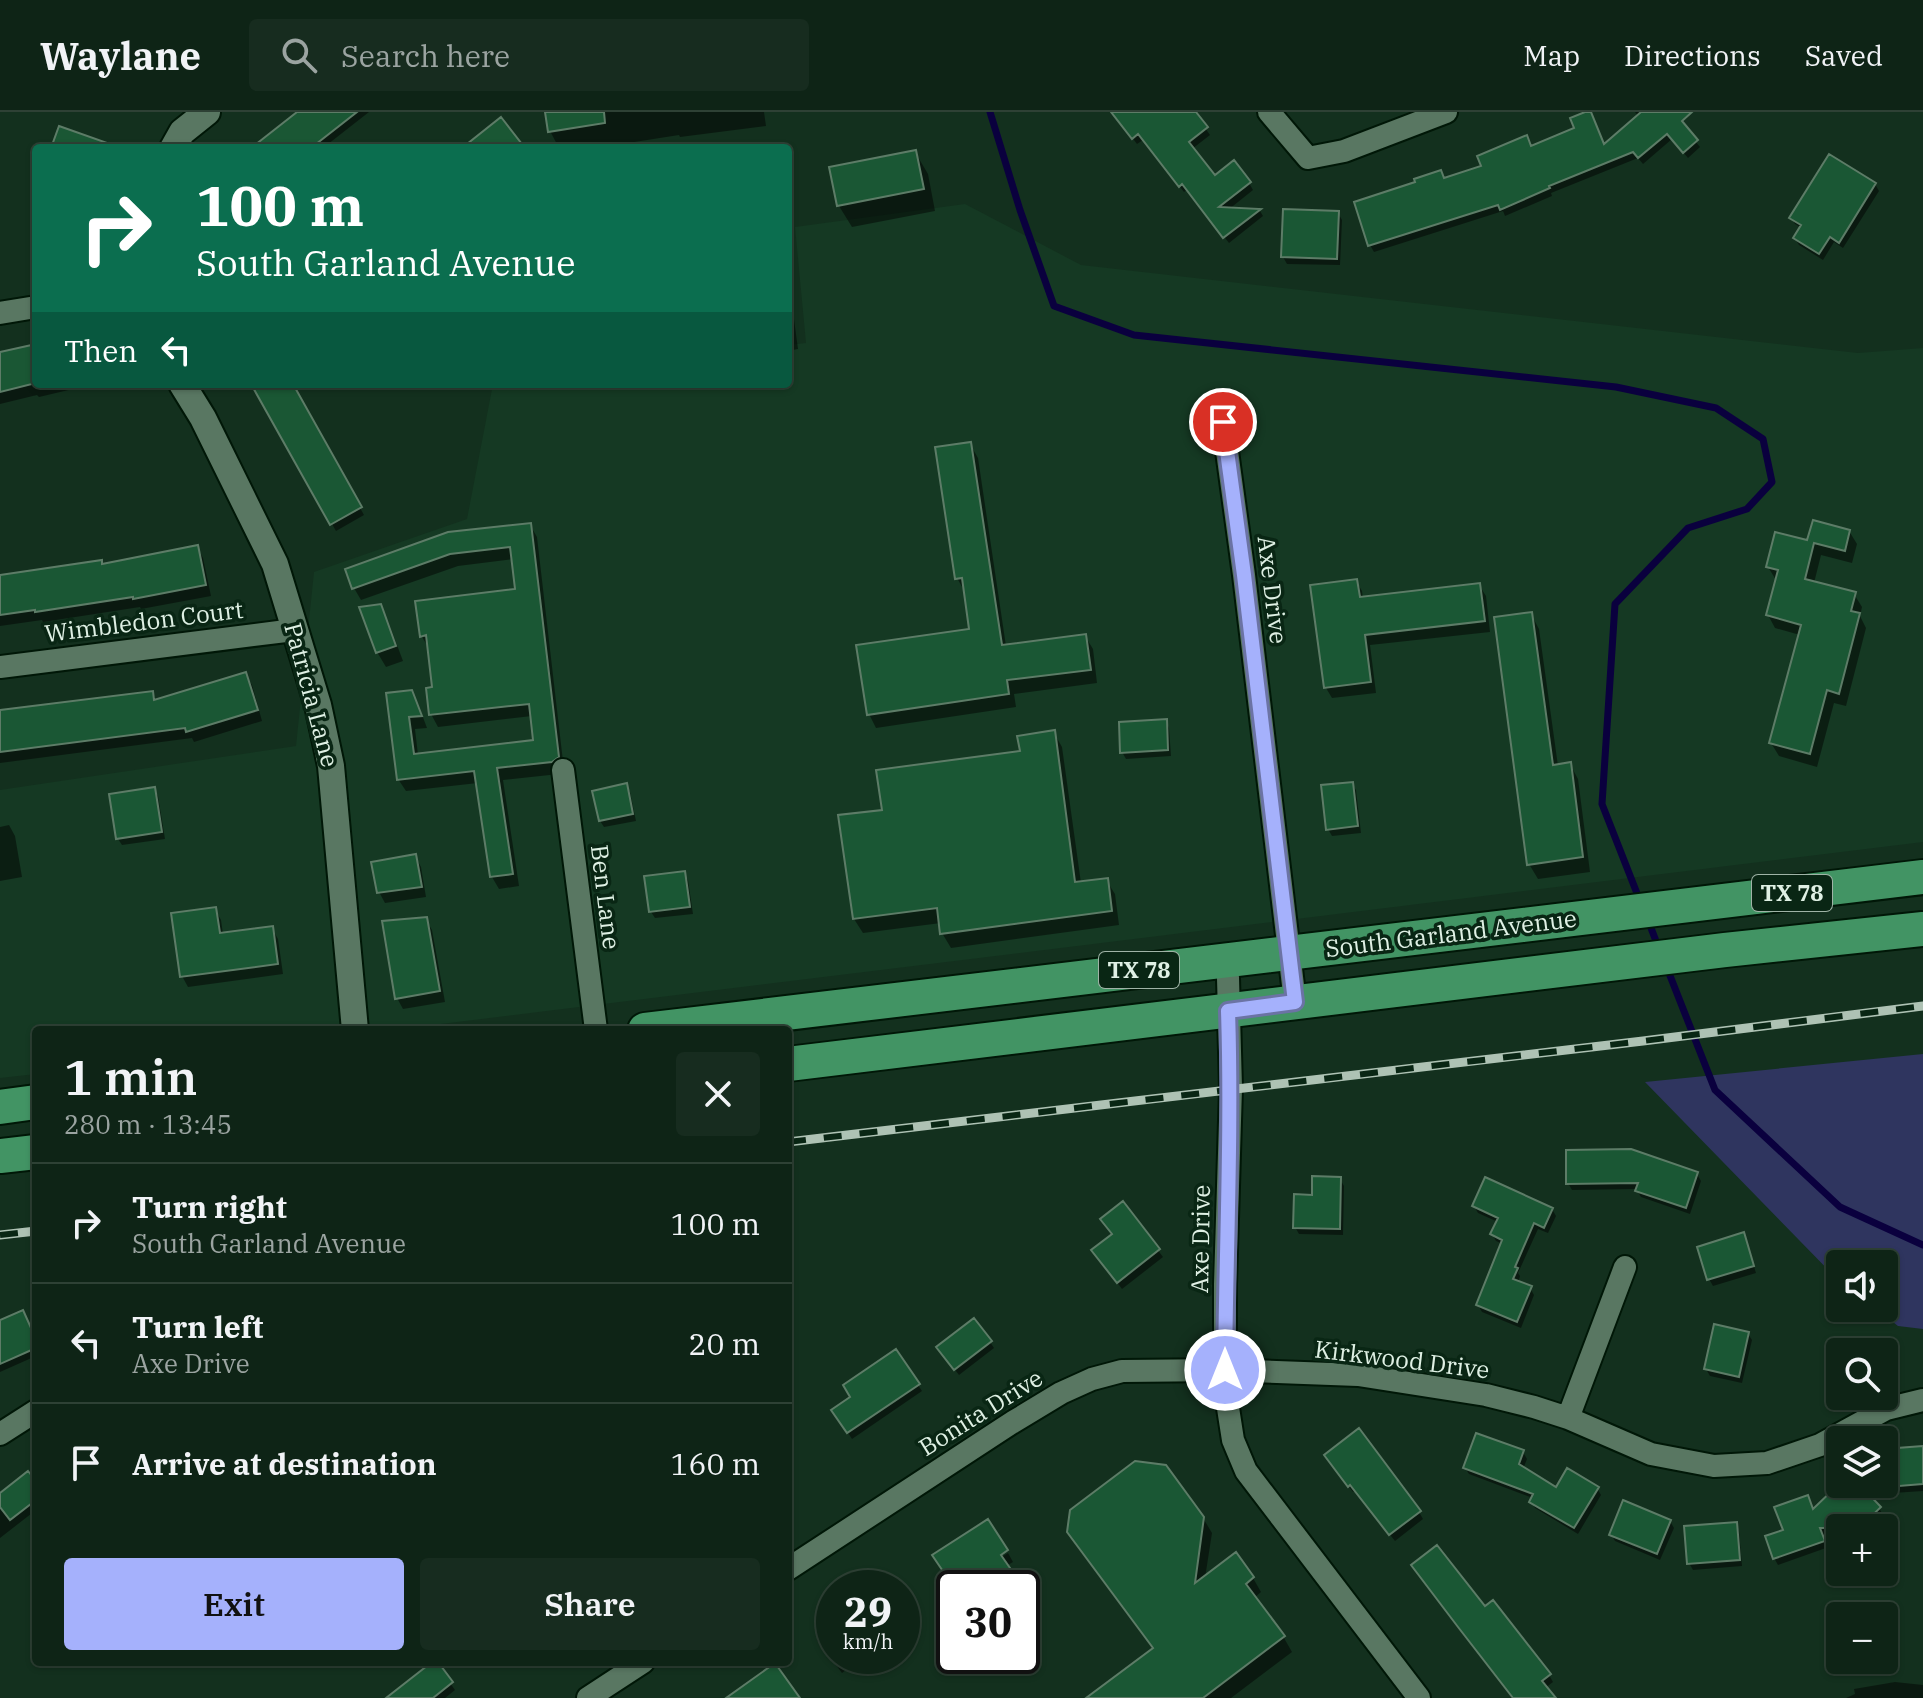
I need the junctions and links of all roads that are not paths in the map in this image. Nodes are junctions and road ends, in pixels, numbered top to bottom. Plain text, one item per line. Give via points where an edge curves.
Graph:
1 (207, 112) edge
2 (1269, 112) edge
3 (1446, 112) edge
4 (175, 144) edge
5 (32, 308) edge
6 (0, 313) edge
7 (184, 388) edge
8 (1223, 422) dead end
9 (294, 630) junction
10 (0, 667) edge
11 (563, 770) dead end
12 (1923, 877) edge
13 (1923, 929) edge
14 (1289, 953) junction
15 (1226, 959) junction
16 (1295, 1002) junction
17 (1228, 1011) junction
18 (355, 1026) edge
19 (595, 1026) edge
20 (678, 1026) edge
21 (792, 1064) edge
22 (32, 1103) edge
23 (0, 1107) edge
24 (32, 1152) edge
25 (0, 1156) edge
26 (1625, 1267) dead end
27 (1225, 1370) junction
28 (1923, 1400) edge
29 (32, 1414) edge
30 (1568, 1418) junction
31 (0, 1434) edge
32 (792, 1566) edge
33 (637, 1666) edge
34 (588, 1698) edge
35 (1419, 1698) edge

1 - 4 street
2 - 3 street via 1308,158 1344,151
5 - 6 street
7 - 9 street, Patricia Lane via 275,564
8 - 14 street, Axe Drive
9 - 10 street, Wimbledon Court
9 - 18 street, Patricia Lane via 331,766
11 - 19 street, Ben Lane
12 - 14 main road, South Garland Avenue / TX 78
13 - 16 main road, South Garland Avenue / TX 78
14 - 15 main road, South Garland Avenue / TX 78
14 - 16 street, Axe Drive
15 - 17 street, Axe Drive
15 - 20 main road, South Garland Avenue / TX 78
16 - 17 main road, South Garland Avenue / TX 78
17 - 21 main road, South Garland Avenue / TX 78
17 - 27 street, Axe Drive
22 - 23 main road
24 - 25 main road
26 - 30 street
27 - 30 street, Kirkwood Drive via 1358,1375 1486,1395
27 - 32 street, Bonita Drive via 1122,1371 1061,1393
27 - 35 street, Axe Drive via 1233,1440 1246,1471
28 - 30 street, Kirkwood Drive via 1886,1409 1820,1445 1767,1463 1714,1466 1651,1454
29 - 31 street
33 - 34 street

